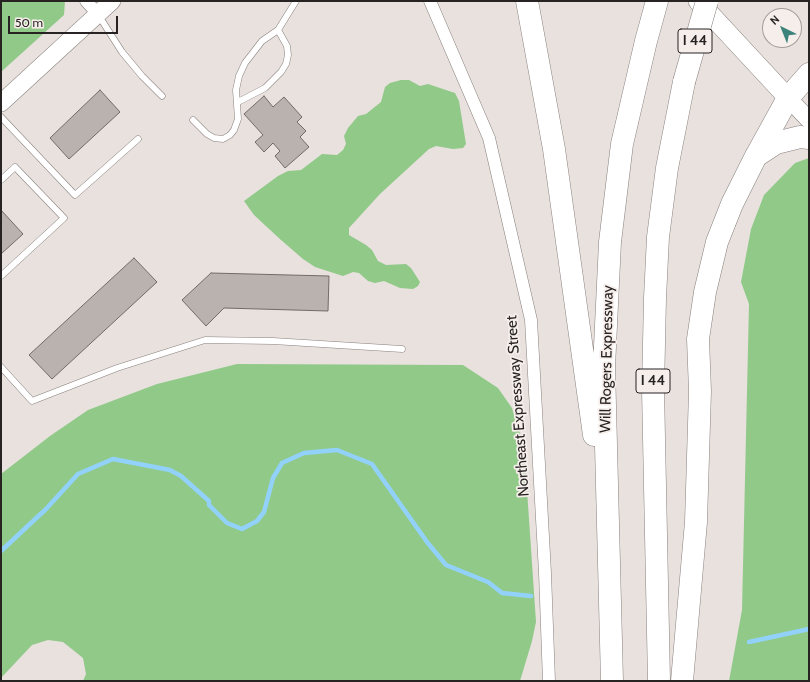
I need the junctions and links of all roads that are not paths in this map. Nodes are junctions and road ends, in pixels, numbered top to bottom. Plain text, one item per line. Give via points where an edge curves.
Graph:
1 (86, 1) edge
2 (112, 1) edge
3 (296, 1) edge
4 (430, 1) edge
5 (527, 1) edge
6 (657, 1) edge
7 (698, 1) edge
8 (707, 1) edge
9 (98, 14) junction
10 (278, 30) junction
11 (809, 74) edge
12 (162, 96) dead end
13 (788, 98) junction
14 (238, 102) junction
15 (1, 103) edge
16 (1, 116) edge
17 (193, 120) dead end
18 (809, 120) edge
19 (809, 138) edge
20 (138, 139) dead end
21 (756, 156) junction
22 (1, 180) edge
23 (1, 276) edge
24 (402, 349) dead end
25 (1, 368) edge
26 (608, 527) junction
27 (549, 681) edge
28 (612, 681) edge
29 (659, 681) edge
30 (682, 681) edge

1 - 9 street
2 - 9 main road
3 - 10 lane
4 - 27 street, Northeast Expressway Street via 489,138 530,320 545,565
5 - 26 highway via 554,149
6 - 26 highway, Will Rogers Expressway via 622,144 610,242 604,367
7 - 13 main road
8 - 29 highway, I 44, bridge via 684,82 667,168 658,237 653,389
9 - 12 lane via 122,52
9 - 15 main road
10 - 14 lane via 262,41 245,63 238,76
10 - 14 lane via 287,46 286,64 265,88
11 - 13 highway
13 - 18 main road
13 - 21 highway
14 - 17 lane via 238,119 234,130 223,139 207,134
16 - 20 lane via 75,195
19 - 21 highway via 800,137 776,143
21 - 30 highway via 732,204 717,242 705,292 698,339 700,391 696,522
22 - 23 lane via 15,167 64,218
24 - 25 lane via 273,341 205,340 117,368 32,401
26 - 28 highway, Will Rogers Expressway

